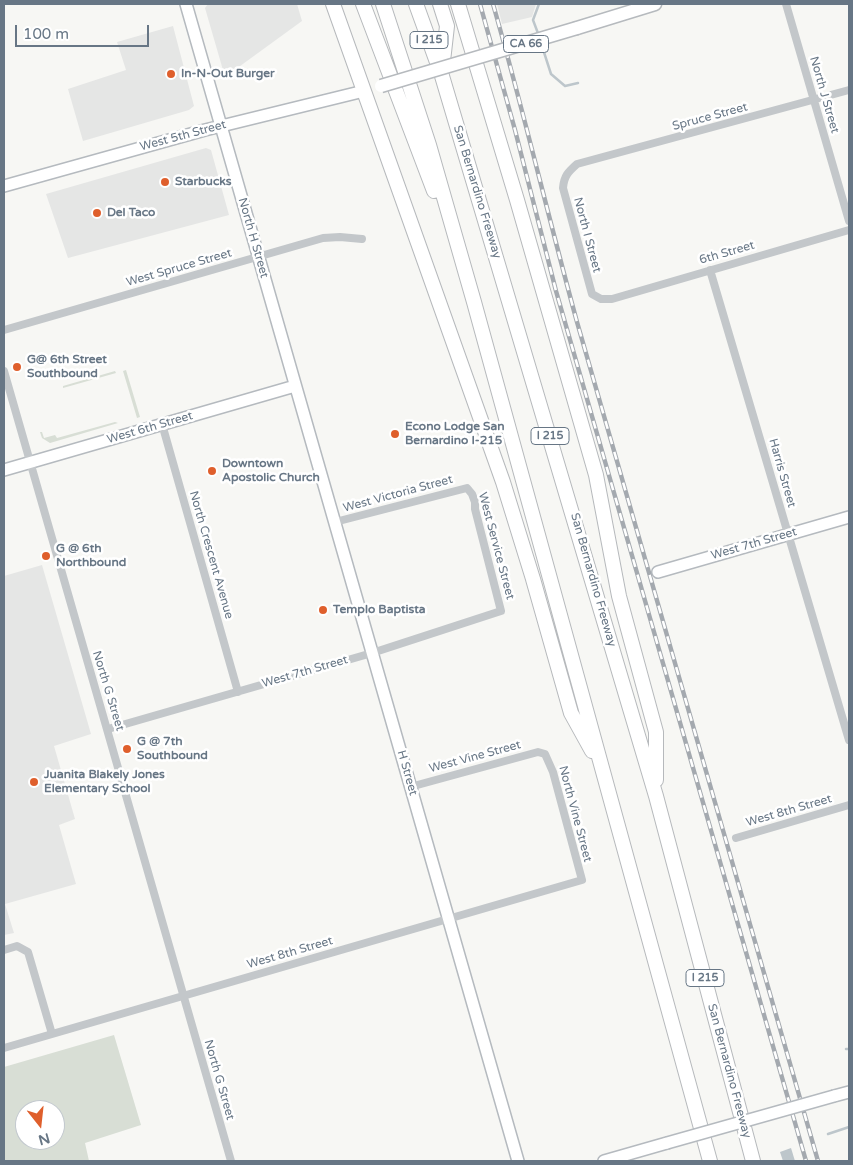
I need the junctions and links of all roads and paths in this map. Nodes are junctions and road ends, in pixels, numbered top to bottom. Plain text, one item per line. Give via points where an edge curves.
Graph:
1 (186, 4) edge
2 (333, 4) edge
3 (363, 4) edge
4 (383, 4) edge
5 (416, 4) edge
6 (440, 4) edge
7 (458, 4) edge
8 (655, 4) edge
9 (786, 4) edge
10 (475, 59) junction
11 (442, 76) junction
12 (372, 89) junction
13 (849, 90) edge
14 (814, 100) junction
15 (221, 126) junction
16 (577, 164) joint
17 (4, 186) edge
18 (849, 221) edge
19 (849, 230) edge
20 (362, 239) dead end
21 (258, 257) junction
22 (710, 270) junction
23 (612, 299) joint
24 (474, 302) junction
25 (4, 330) edge
26 (4, 371) edge
27 (295, 386) junction
28 (162, 424) junction
29 (30, 462) junction
30 (4, 470) edge
31 (467, 488) joint
32 (849, 517) edge
33 (335, 522) junction
34 (788, 534) junction
35 (658, 572) dead end
36 (501, 611) joint
37 (372, 652) junction
38 (238, 692) junction
39 (108, 730) junction
40 (849, 740) edge
41 (545, 754) joint
42 (602, 769) junction
43 (410, 787) junction
44 (656, 796) junction
45 (849, 805) edge
46 (736, 838) dead end
47 (582, 880) joint
48 (448, 919) junction
49 (4, 950) edge
50 (183, 996) junction
51 (52, 1034) junction
52 (4, 1048) edge
53 (849, 1092) edge
54 (231, 1161) edge
55 (518, 1161) edge
56 (604, 1161) edge
57 (710, 1161) edge
58 (753, 1161) edge

1 - 15 street, North H Street
2 - 12 highway
3 - 24 highway
4 - 24 highway, I 215 via 429,145
5 - 11 highway, San Bernardino Freeway / I 215
6 - 11 highway via 447,26
7 - 10 highway
8 - 10 main road, West 5th Street / CA 66, bridge
9 - 14 street, North J Street
10 - 12 main road, West 5th Street / CA 66, bridge
10 - 44 highway via 596,475 620,596 656,732
11 - 44 highway, San Bernardino Freeway / I 215
12 - 15 street, West 5th Street
12 - 42 highway via 503,482 571,713
13 - 14 street, Spruce Street
14 - 16 street, Spruce Street
14 - 18 street, North J Street
15 - 17 street, West 5th Street
15 - 21 street, North H Street
16 - 23 street, North I Street via 564,178 565,196 592,294 602,300
19 - 22 street, 6th Street
20 - 21 street, West Spruce Street via 323,238
21 - 25 street, West Spruce Street
21 - 27 street, North H Street
22 - 23 street, 6th Street
22 - 34 street, Harris Street
24 - 42 highway, I 215
26 - 29 street, North G Street
27 - 28 street, West 6th Street
27 - 33 street, H Street
28 - 29 street, West 6th Street
28 - 38 street, North Crescent Avenue
29 - 30 street, West 6th Street
29 - 39 street, North G Street
31 - 33 street, West Victoria Street
31 - 36 street, West Service Street via 475,502
32 - 34 street, West 7th Street
33 - 37 street, H Street
34 - 35 street, West 7th Street
34 - 40 street, Harris Street
36 - 37 street, West 7th Street
37 - 38 street, West 7th Street
37 - 43 street, H Street
38 - 39 street, West 7th Street
39 - 50 street, North G Street
41 - 43 street, West Vine Street via 538,752
41 - 47 street, North Vine Street via 553,772
42 - 57 highway, I 215
43 - 48 street, H Street
44 - 58 highway, San Bernardino Freeway / I 215
45 - 46 street, West 8th Street
47 - 48 street, West 8th Street
48 - 50 street, West 8th Street
48 - 55 street, H Street
49 - 51 street via 17,946 28,952
50 - 51 street, West 8th Street
50 - 54 street, North G Street
51 - 52 street, West 8th Street
53 - 56 street, bridge

